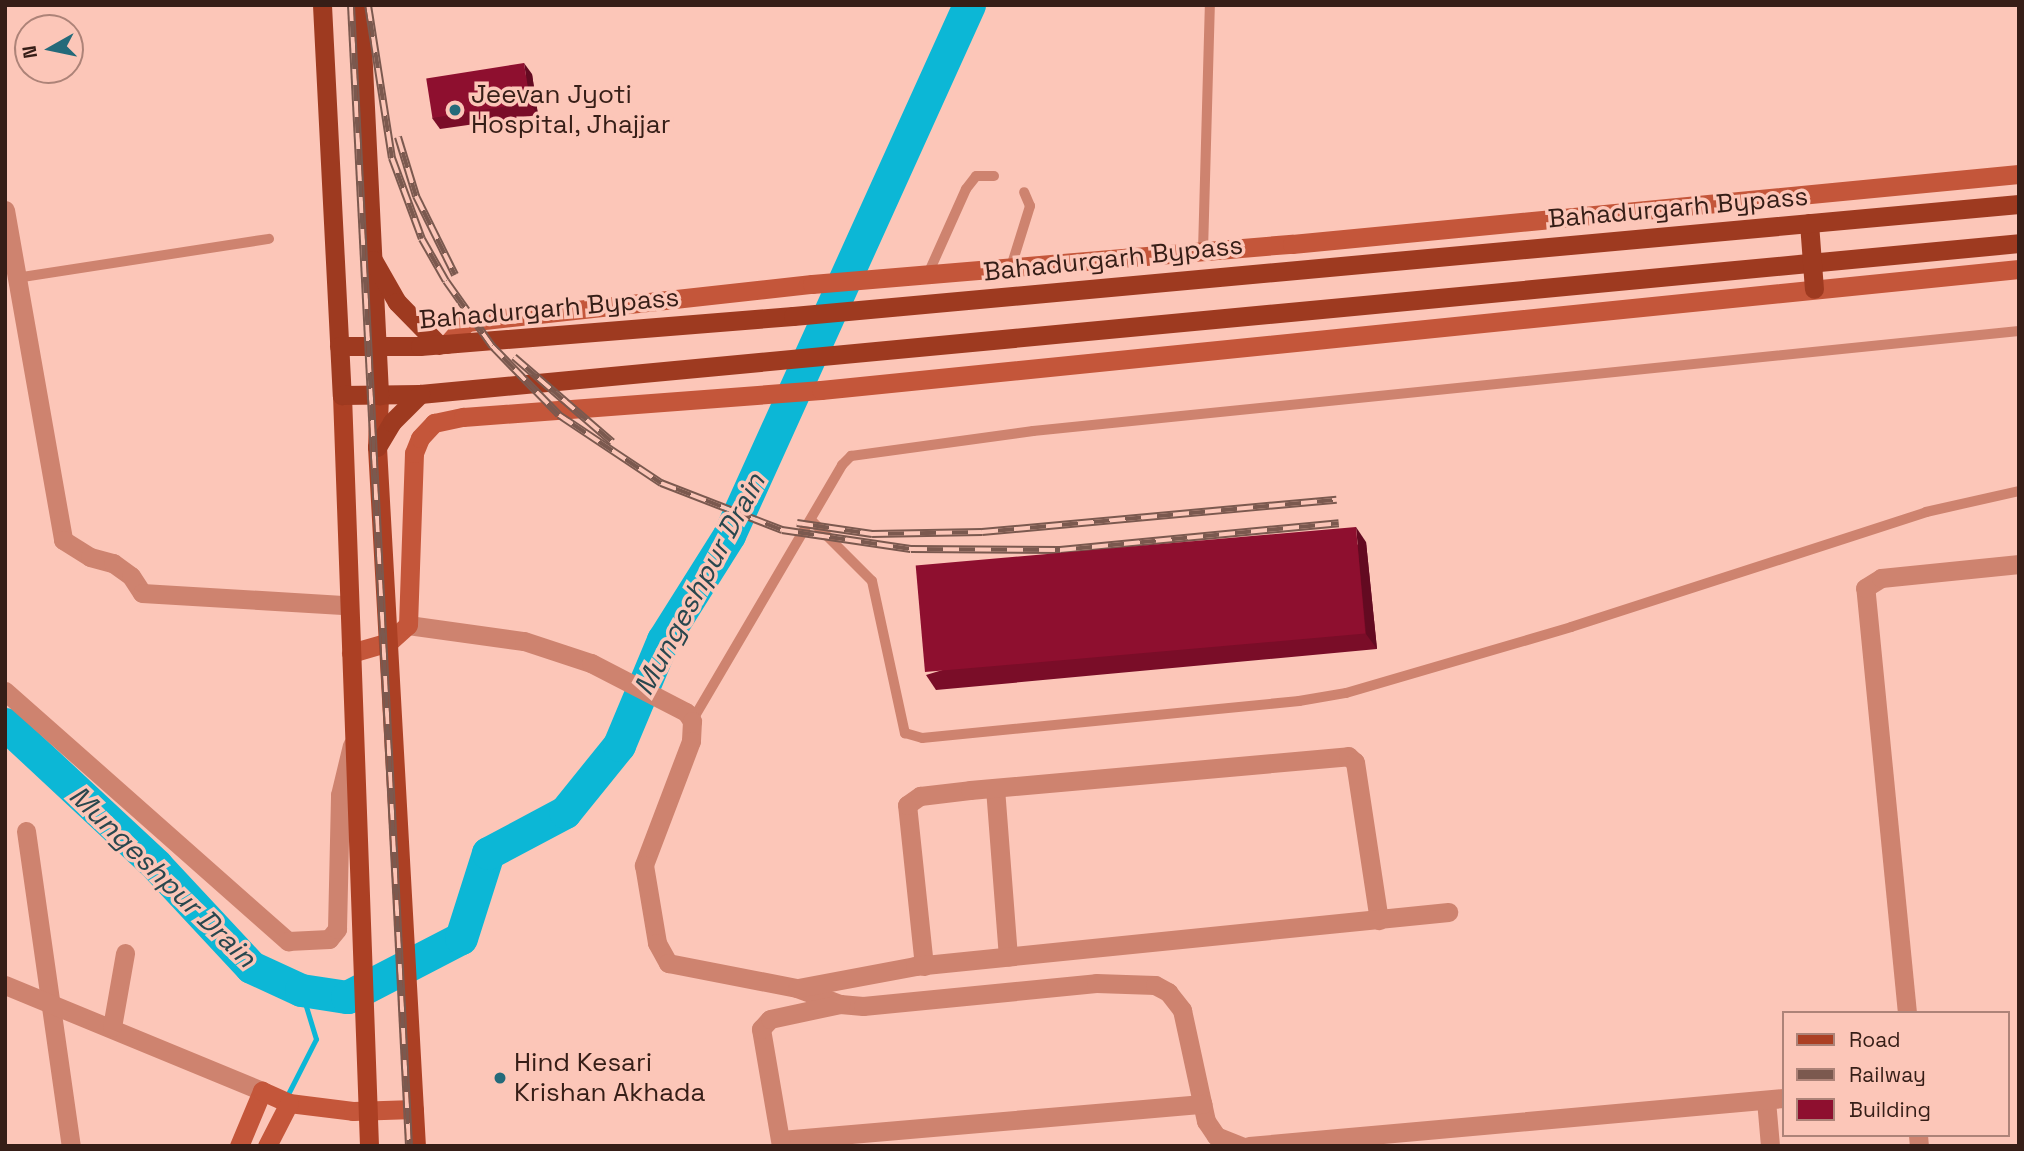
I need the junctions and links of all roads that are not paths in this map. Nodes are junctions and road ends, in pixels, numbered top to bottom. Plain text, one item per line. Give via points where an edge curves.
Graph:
1 (322, 5) edge
2 (360, 5) edge
3 (1210, 5) edge
4 (2019, 174) edge
5 (994, 176) dead end
6 (1024, 192) dead end
7 (2019, 204) edge
8 (5, 210) edge
9 (1809, 223) junction
10 (269, 239) dead end
11 (2019, 243) edge
12 (1203, 251) junction
13 (371, 256) junction
14 (1812, 262) junction
15 (1011, 267) junction
16 (2019, 270) edge
17 (928, 274) junction
18 (16, 278) junction
19 (1814, 289) junction
20 (2019, 331) edge
21 (443, 344) junction
22 (339, 346) junction
23 (377, 349) junction
24 (421, 394) junction
25 (342, 395) junction
26 (379, 396) junction
27 (377, 447) junction
28 (2019, 491) edge
29 (811, 520) junction
30 (2019, 564) edge
31 (347, 605) junction
32 (408, 625) junction
33 (388, 642) junction
34 (351, 653) junction
35 (5, 691) edge
36 (692, 721) junction
37 (352, 742) junction
38 (995, 788) junction
39 (26, 831) dead end
40 (1448, 912) dead end
41 (1379, 920) junction
42 (125, 953) dead end
43 (1008, 957) junction
44 (924, 966) junction
45 (5, 985) edge
46 (797, 988) junction
47 (48, 1002) junction
48 (840, 1004) junction
49 (1907, 1011) edge
50 (113, 1027) junction
51 (274, 1096) junction
52 (1775, 1099) edge
53 (366, 1104) junction
54 (1202, 1104) junction
55 (414, 1105) junction
56 (1395, 1141) edge
57 (781, 1143) edge
58 (71, 1146) edge
59 (239, 1146) edge
60 (267, 1146) edge
61 (369, 1146) edge
62 (416, 1146) edge
63 (1241, 1146) edge
64 (1249, 1146) edge
65 (1770, 1146) edge

1 - 22 highway
2 - 13 highway
3 - 12 lane
4 - 12 main road
5 - 17 lane via 976,176 966,189
6 - 15 lane via 1031,206
7 - 9 highway, Bahadurgarh Bypass
8 - 18 street
9 - 14 highway
9 - 21 highway, Bahadurgarh Bypass
10 - 18 lane
11 - 14 highway
12 - 15 main road
13 - 21 highway via 397,302
13 - 23 highway
14 - 19 highway
14 - 24 highway
15 - 17 main road
16 - 19 main road
17 - 21 main road via 467,322
18 - 31 street via 63,540 90,557 113,563 131,576 142,593
19 - 32 main road via 821,390 463,417 434,423 414,453
20 - 29 lane via 1032,431 858,454 842,465
21 - 23 highway, Bahadurgarh Bypass
22 - 23 highway, Bahadurgarh Bypass
22 - 25 highway
23 - 26 highway
24 - 26 highway
24 - 27 highway via 391,422
25 - 26 highway
25 - 31 main road
26 - 27 main road
27 - 33 main road
28 - 29 lane via 1926,512 1584,623 1346,693 922,738 905,733 872,581
29 - 36 lane
30 - 49 street via 1881,578 1865,588
31 - 34 main road
32 - 33 main road
32 - 36 street via 524,641 591,663 665,698
33 - 34 main road
33 - 55 main road
34 - 37 main road
35 - 37 street via 288,941 329,939 337,929 340,795
36 - 46 street via 691,741 645,853 644,876 657,943 664,959 674,966
37 - 53 main road
38 - 41 street via 1348,756 1355,762
38 - 43 street
38 - 44 street via 920,796 907,805
39 - 47 street
40 - 41 street
41 - 43 street
42 - 50 street
43 - 44 street
44 - 46 street
45 - 47 street
46 - 48 street
47 - 50 street
47 - 58 street
48 - 54 street via 863,1006 1096,983 1155,985 1168,992 1182,1010
48 - 57 street via 770,1019 761,1029
50 - 51 street
51 - 53 main road
51 - 59 main road
51 - 60 main road
52 - 56 street
52 - 65 street
53 - 55 main road
53 - 61 main road
54 - 57 street
54 - 63 street via 1216,1136
55 - 62 main road
56 - 64 street

